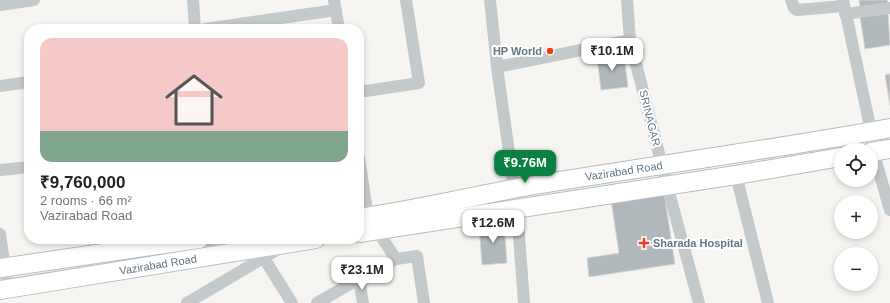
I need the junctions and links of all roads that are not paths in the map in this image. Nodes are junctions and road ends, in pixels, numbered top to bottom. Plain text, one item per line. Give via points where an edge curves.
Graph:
1 (34, 0) edge
2 (193, 0) edge
3 (406, 0) edge
4 (490, 0) edge
5 (627, 0) edge
6 (791, 0) edge
7 (0, 5) edge
8 (335, 5) edge
9 (844, 6) edge
10 (890, 8) edge
11 (195, 24) edge
12 (232, 24) edge
13 (338, 24) edge
14 (630, 40) junction
15 (497, 67) junction
16 (24, 83) edge
17 (0, 86) edge
18 (364, 91) edge
19 (890, 128) edge
20 (872, 131) junction
21 (876, 143) edge
22 (878, 151) edge
23 (834, 158) edge
24 (662, 164) junction
25 (24, 168) edge
26 (0, 170) edge
27 (736, 175) junction
28 (667, 185) junction
29 (514, 189) junction
30 (364, 194) edge
31 (517, 209) junction
32 (890, 210) edge
33 (368, 222) edge
34 (0, 234) edge
35 (165, 244) edge
36 (284, 244) edge
37 (209, 247) edge
38 (260, 253) junction
39 (396, 259) junction
40 (3, 268) edge
41 (359, 279) junction
42 (4, 290) edge
43 (187, 303) edge
44 (292, 303) edge
45 (317, 303) edge
46 (363, 303) edge
47 (424, 303) edge
48 (524, 303) edge
49 (699, 303) edge
50 (768, 303) edge

1 - 7 street
2 - 11 street
3 - 18 street via 419,83
4 - 15 street
5 - 14 street, SRINAGAR
6 - 9 street via 797,10
8 - 12 street
8 - 13 street
9 - 10 street
9 - 20 street
14 - 15 street
14 - 24 street, SRINAGAR
15 - 29 street
16 - 17 street
19 - 20 main road, Vazirabad Road
20 - 21 street
20 - 24 main road, Vazirabad Road
22 - 32 street
23 - 27 main road, Vazirabad Road
24 - 28 street, SRINAGAR
24 - 29 main road, Vazirabad Road
25 - 26 street
27 - 28 main road, Vazirabad Road
27 - 50 street
28 - 31 main road, Vazirabad Road
28 - 49 street, SRINAGAR
29 - 31 street
29 - 33 main road, Vazirabad Road
30 - 33 street
31 - 33 main road, Vazirabad Road
31 - 48 street
33 - 39 street
34 - 40 street
35 - 40 main road, Vazirabad Road
36 - 38 main road, Vazirabad Road
37 - 38 main road, Vazirabad Road
37 - 42 main road, Vazirabad Road
38 - 43 street
38 - 44 street
39 - 41 street
39 - 47 street via 417,256
40 - 42 street
41 - 45 street
41 - 46 street

